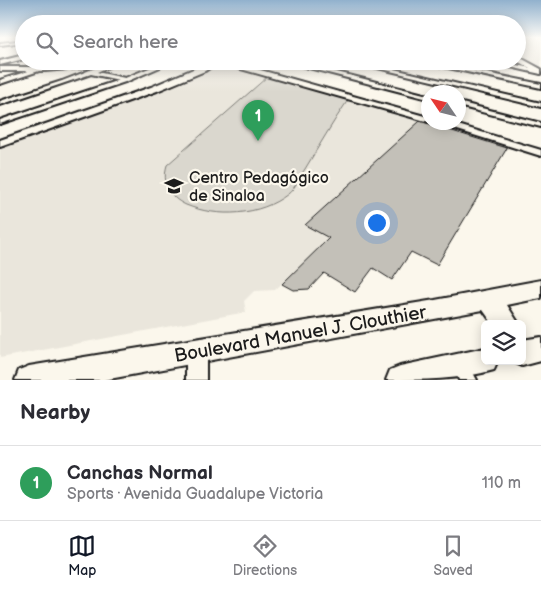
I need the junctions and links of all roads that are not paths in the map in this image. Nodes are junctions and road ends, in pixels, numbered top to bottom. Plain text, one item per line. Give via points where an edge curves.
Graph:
1 (15, 59) edge
2 (0, 63) edge
3 (526, 63) edge
4 (0, 69) edge
5 (15, 69) edge
6 (526, 69) edge
7 (42, 70) edge
8 (97, 70) edge
9 (150, 70) edge
10 (200, 70) edge
11 (251, 70) edge
12 (321, 70) edge
13 (390, 70) edge
14 (464, 70) edge
15 (92, 72) junction
16 (541, 72) edge
17 (126, 80) junction
18 (0, 82) edge
19 (541, 86) edge
20 (421, 95) edge
21 (0, 103) edge
22 (541, 105) edge
23 (466, 106) edge
24 (421, 118) edge
25 (1, 121) edge
26 (541, 125) edge
27 (463, 130) edge
28 (0, 144) edge
29 (541, 153) edge
30 (541, 289) edge
31 (489, 300) junction
32 (504, 320) edge
33 (196, 352) junction
34 (471, 369) edge
35 (29, 380) edge
36 (196, 380) edge
37 (400, 380) edge

1 - 2 main road
3 - 16 street
4 - 5 street
6 - 16 street
7 - 18 street
8 - 15 street
9 - 17 street
10 - 28 street
11 - 24 street
12 - 20 street
13 - 22 street
14 - 19 street
15 - 17 street
15 - 21 street
17 - 25 street
23 - 26 street
27 - 29 street
30 - 31 main road, Boulevard Manuel J. Clouthier
31 - 32 main road
31 - 33 main road, Boulevard Manuel J. Clouthier
33 - 35 main road, Boulevard Manuel J. Clouthier
33 - 36 street
34 - 37 main road

